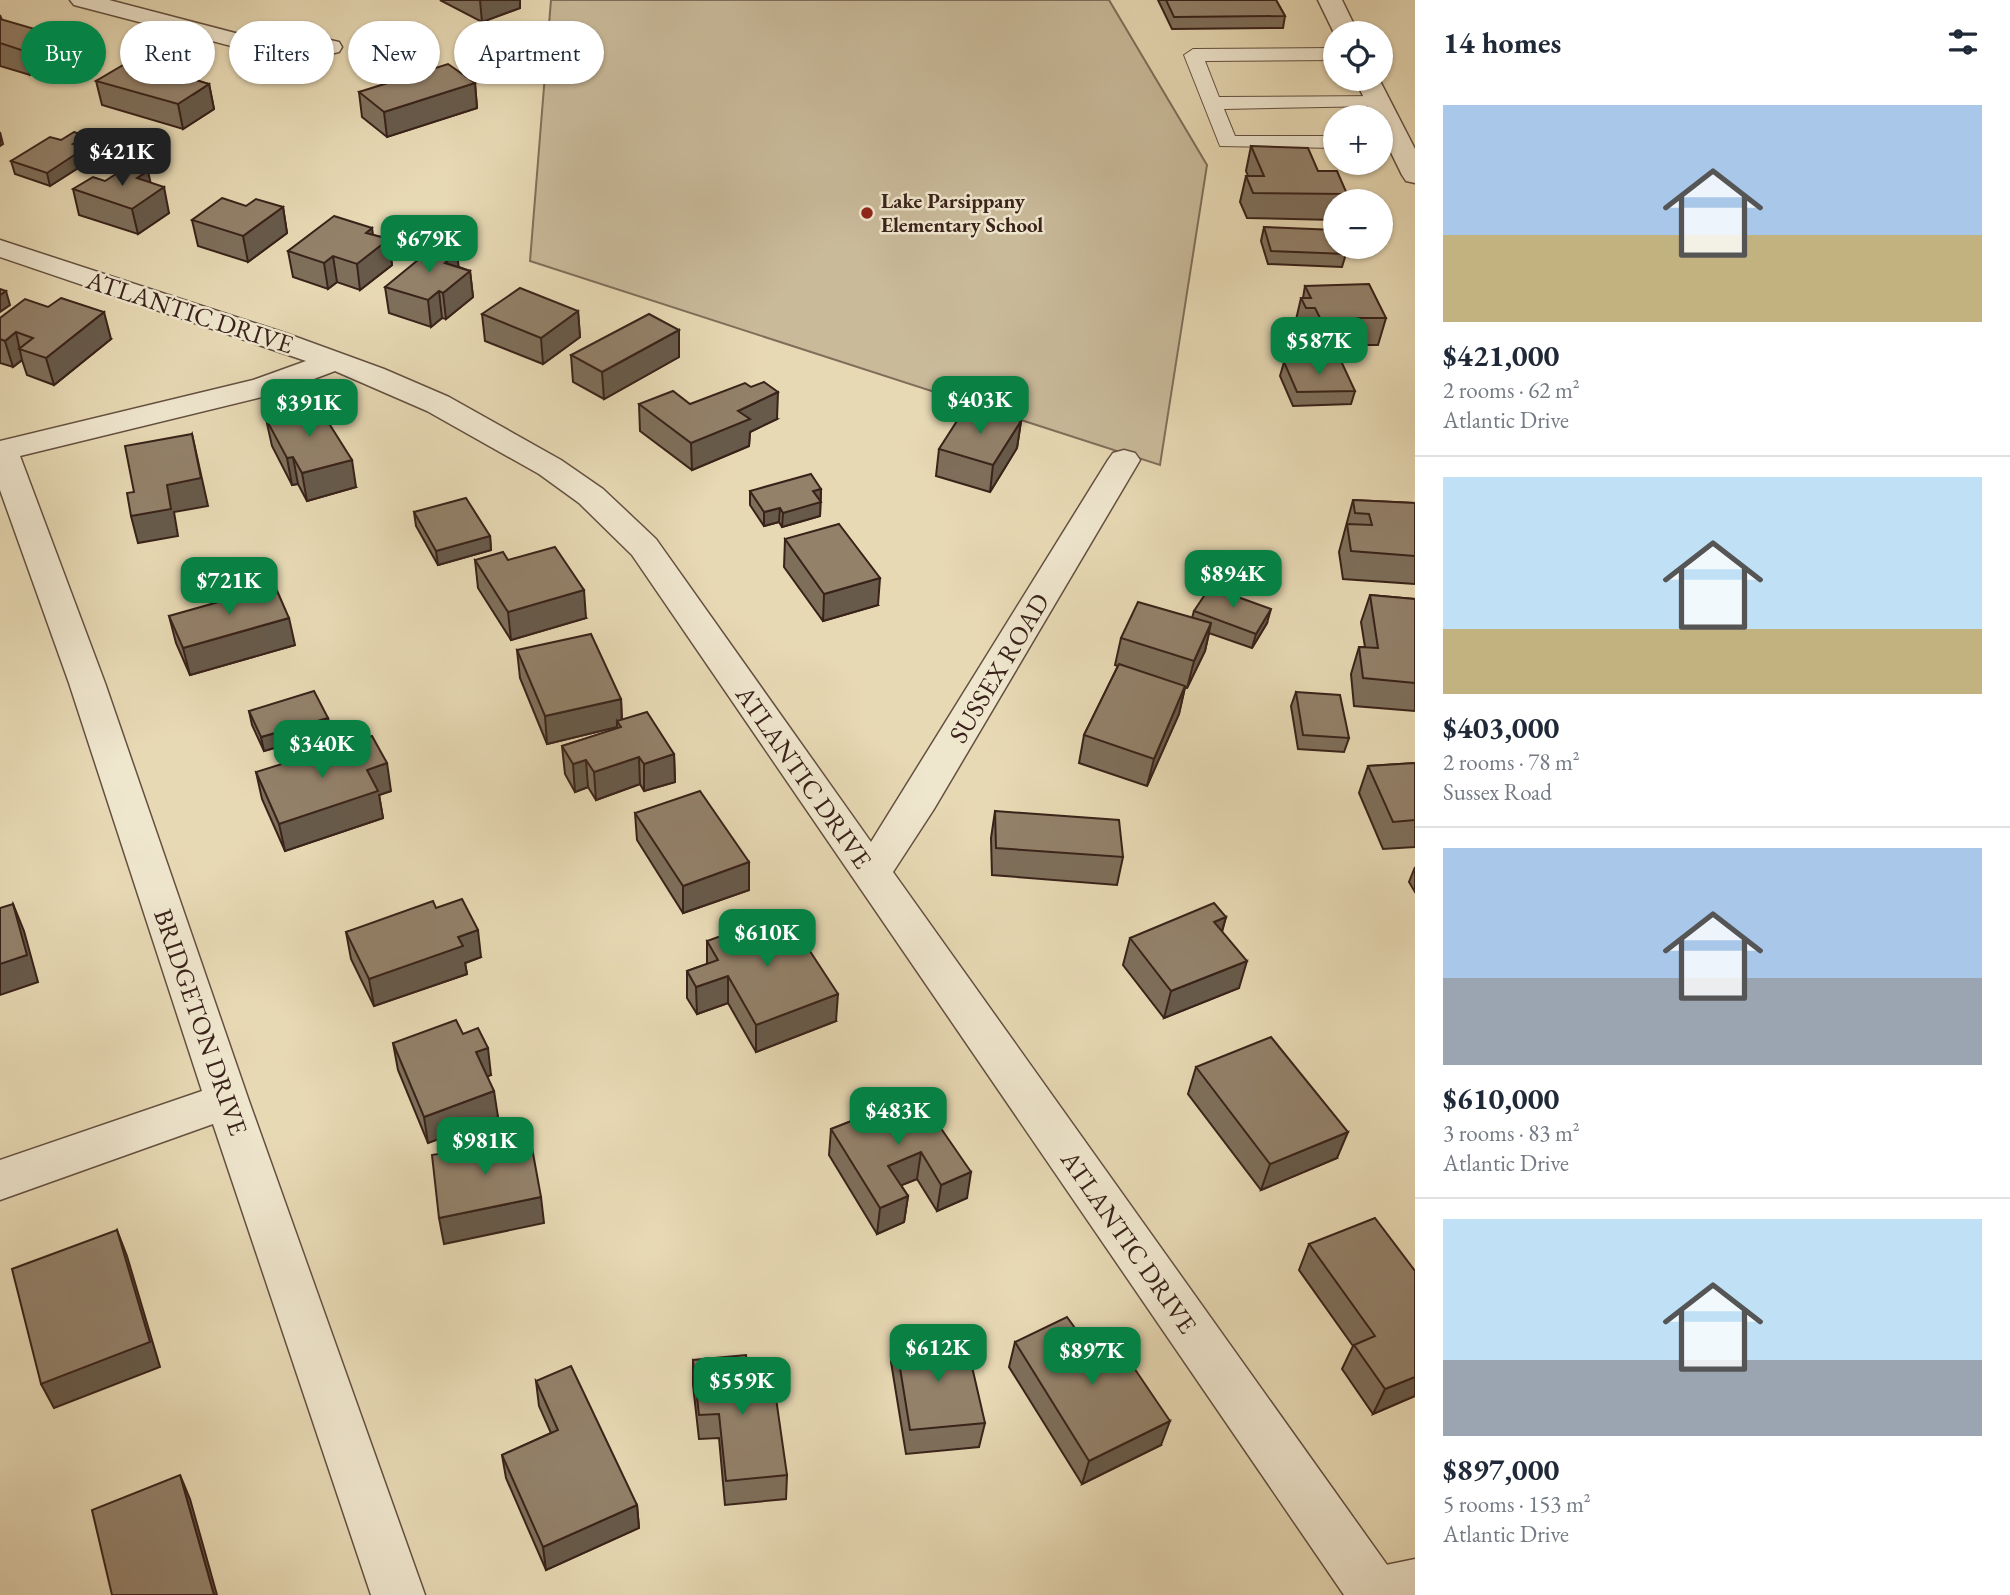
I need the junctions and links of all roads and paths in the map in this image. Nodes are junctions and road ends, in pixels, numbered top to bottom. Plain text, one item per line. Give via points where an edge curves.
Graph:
1 (82, 0) edge
2 (1330, 0) edge
3 (1340, 21) edge
4 (229, 40) edge
5 (1323, 54) edge
6 (1212, 103) junction
7 (1323, 111) edge
8 (1415, 115) edge
9 (1393, 116) edge
10 (1393, 136) edge
11 (1323, 142) edge
12 (1415, 175) edge
13 (0, 248) edge
14 (335, 361) junction
15 (1, 451) edge
16 (1124, 460) dead end
17 (871, 874) junction
18 (227, 1101) junction
19 (0, 1180) edge
20 (1415, 1586) edge
21 (398, 1595) edge
22 (1375, 1595) edge

1 - 4 street
2 - 3 street
5 - 6 lane via 1193,55
6 - 7 lane
6 - 11 lane via 1227,142
8 - 9 street
10 - 12 street
13 - 14 street, ATLANTIC DRIVE
14 - 15 street via 263,387
14 - 17 street, ATLANTIC DRIVE via 438,404 550,467 591,496 644,547
15 - 18 street, BRIDGETON DRIVE via 88,682
16 - 17 street, SUSSEX ROAD
17 - 22 street, ATLANTIC DRIVE
18 - 19 street
18 - 21 street, BRIDGETON DRIVE
20 - 22 street

